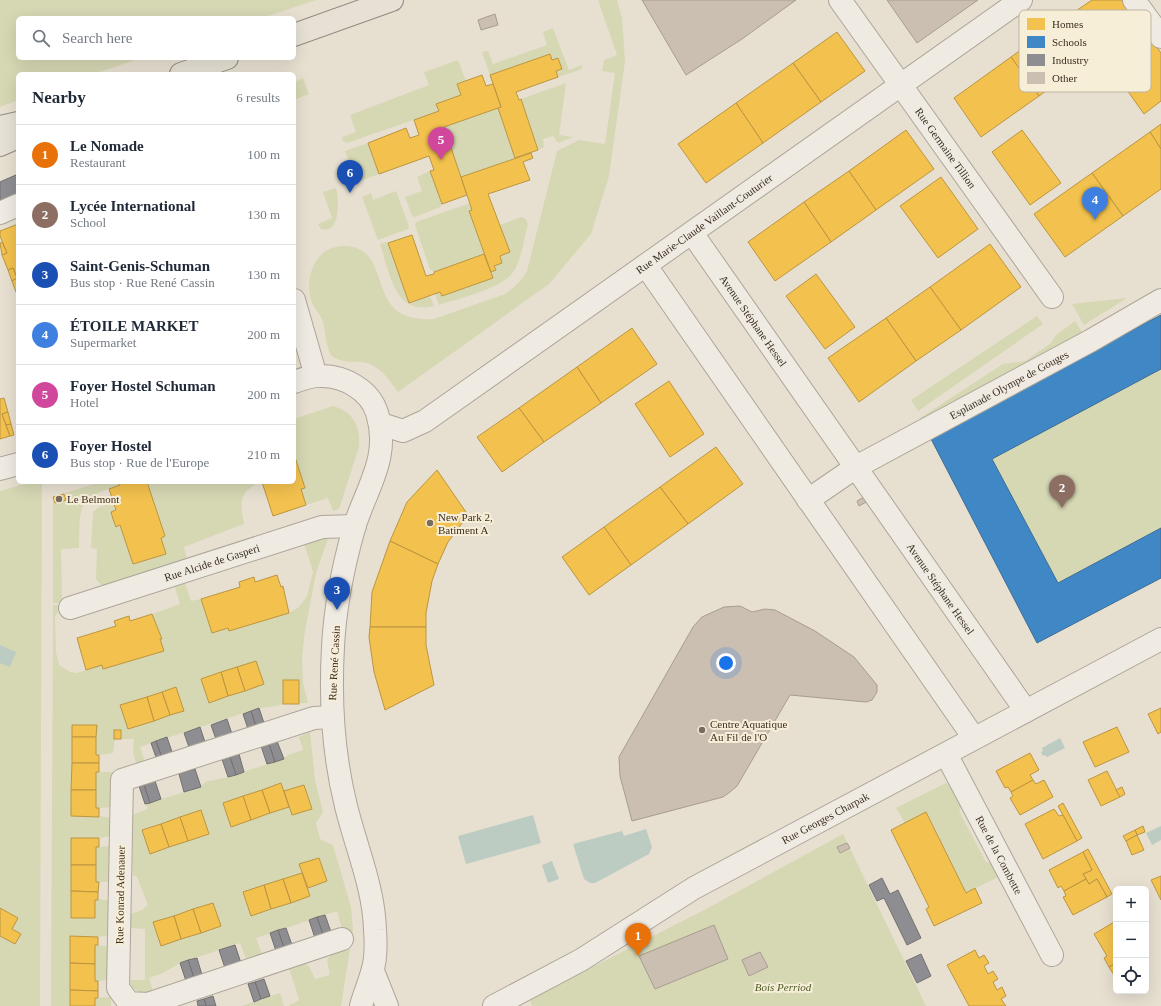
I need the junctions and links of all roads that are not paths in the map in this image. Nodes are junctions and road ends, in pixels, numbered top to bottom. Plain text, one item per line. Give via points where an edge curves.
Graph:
1 (392, 0) edge
2 (840, 0) edge
3 (1022, 0) edge
4 (1134, 0) edge
5 (1141, 10) edge
6 (1151, 23) edge
7 (296, 33) edge
8 (1161, 37) edge
9 (221, 60) edge
10 (187, 72) edge
11 (902, 85) junction
12 (16, 123) edge
13 (0, 127) edge
14 (16, 138) edge
15 (0, 145) edge
16 (16, 207) edge
17 (0, 213) edge
18 (692, 233) junction
19 (646, 266) junction
20 (1052, 297) dead end
21 (1161, 300) edge
22 (296, 307) edge
23 (304, 379) edge
24 (381, 424) junction
25 (16, 465) edge
26 (856, 467) junction
27 (0, 469) edge
28 (808, 500) junction
29 (355, 526) junction
30 (70, 608) dead end
31 (1161, 639) edge
32 (1026, 711) junction
33 (332, 717) junction
34 (974, 738) junction
35 (946, 754) junction
36 (342, 939) dead end
37 (1052, 956) dead end
38 (373, 971) junction
39 (361, 1006) edge
40 (387, 1006) edge
41 (494, 1006) edge

1 - 7 main road
2 - 11 street, Rue Germaine Tillion
3 - 11 street, Rue Marie-Claude Vaillant-Couturier
4 - 5 street
6 - 8 street
9 - 10 main road
11 - 18 street, Rue Marie-Claude Vaillant-Couturier
11 - 20 street, Rue Germaine Tillion
12 - 13 main road
14 - 15 main road
16 - 17 street
18 - 19 street, Rue Marie-Claude Vaillant-Couturier
18 - 26 street, Avenue Stéphane Hessel
19 - 24 street, Rue Marie-Claude Vaillant-Couturier via 425,421 403,431
19 - 28 street
21 - 26 street, Esplanade Olympe de Gouges
22 - 23 street via 313,366
23 - 24 street, Rue René Cassin via 323,376 356,386 371,401
24 - 29 street, Rue René Cassin via 381,455
25 - 27 street
26 - 28 street
26 - 32 street, Avenue Stéphane Hessel
28 - 34 street
29 - 30 street, Rue Alcide de Gasperi via 322,527
29 - 33 street, Rue René Cassin via 337,610 331,683
31 - 32 street, Rue Georges Charpak
32 - 34 street, Rue Georges Charpak
33 - 36 street, Rue Konrad Adenauer via 314,718 122,780 118,988 129,1003 148,1004
33 - 38 street, Rue René Cassin via 345,804 374,906
34 - 35 street, Rue Georges Charpak
35 - 37 street, Rue de la Combette
35 - 41 street, Rue Georges Charpak via 694,888 581,960
38 - 39 street, Rue René Cassin
38 - 40 street, Rue René Cassin

